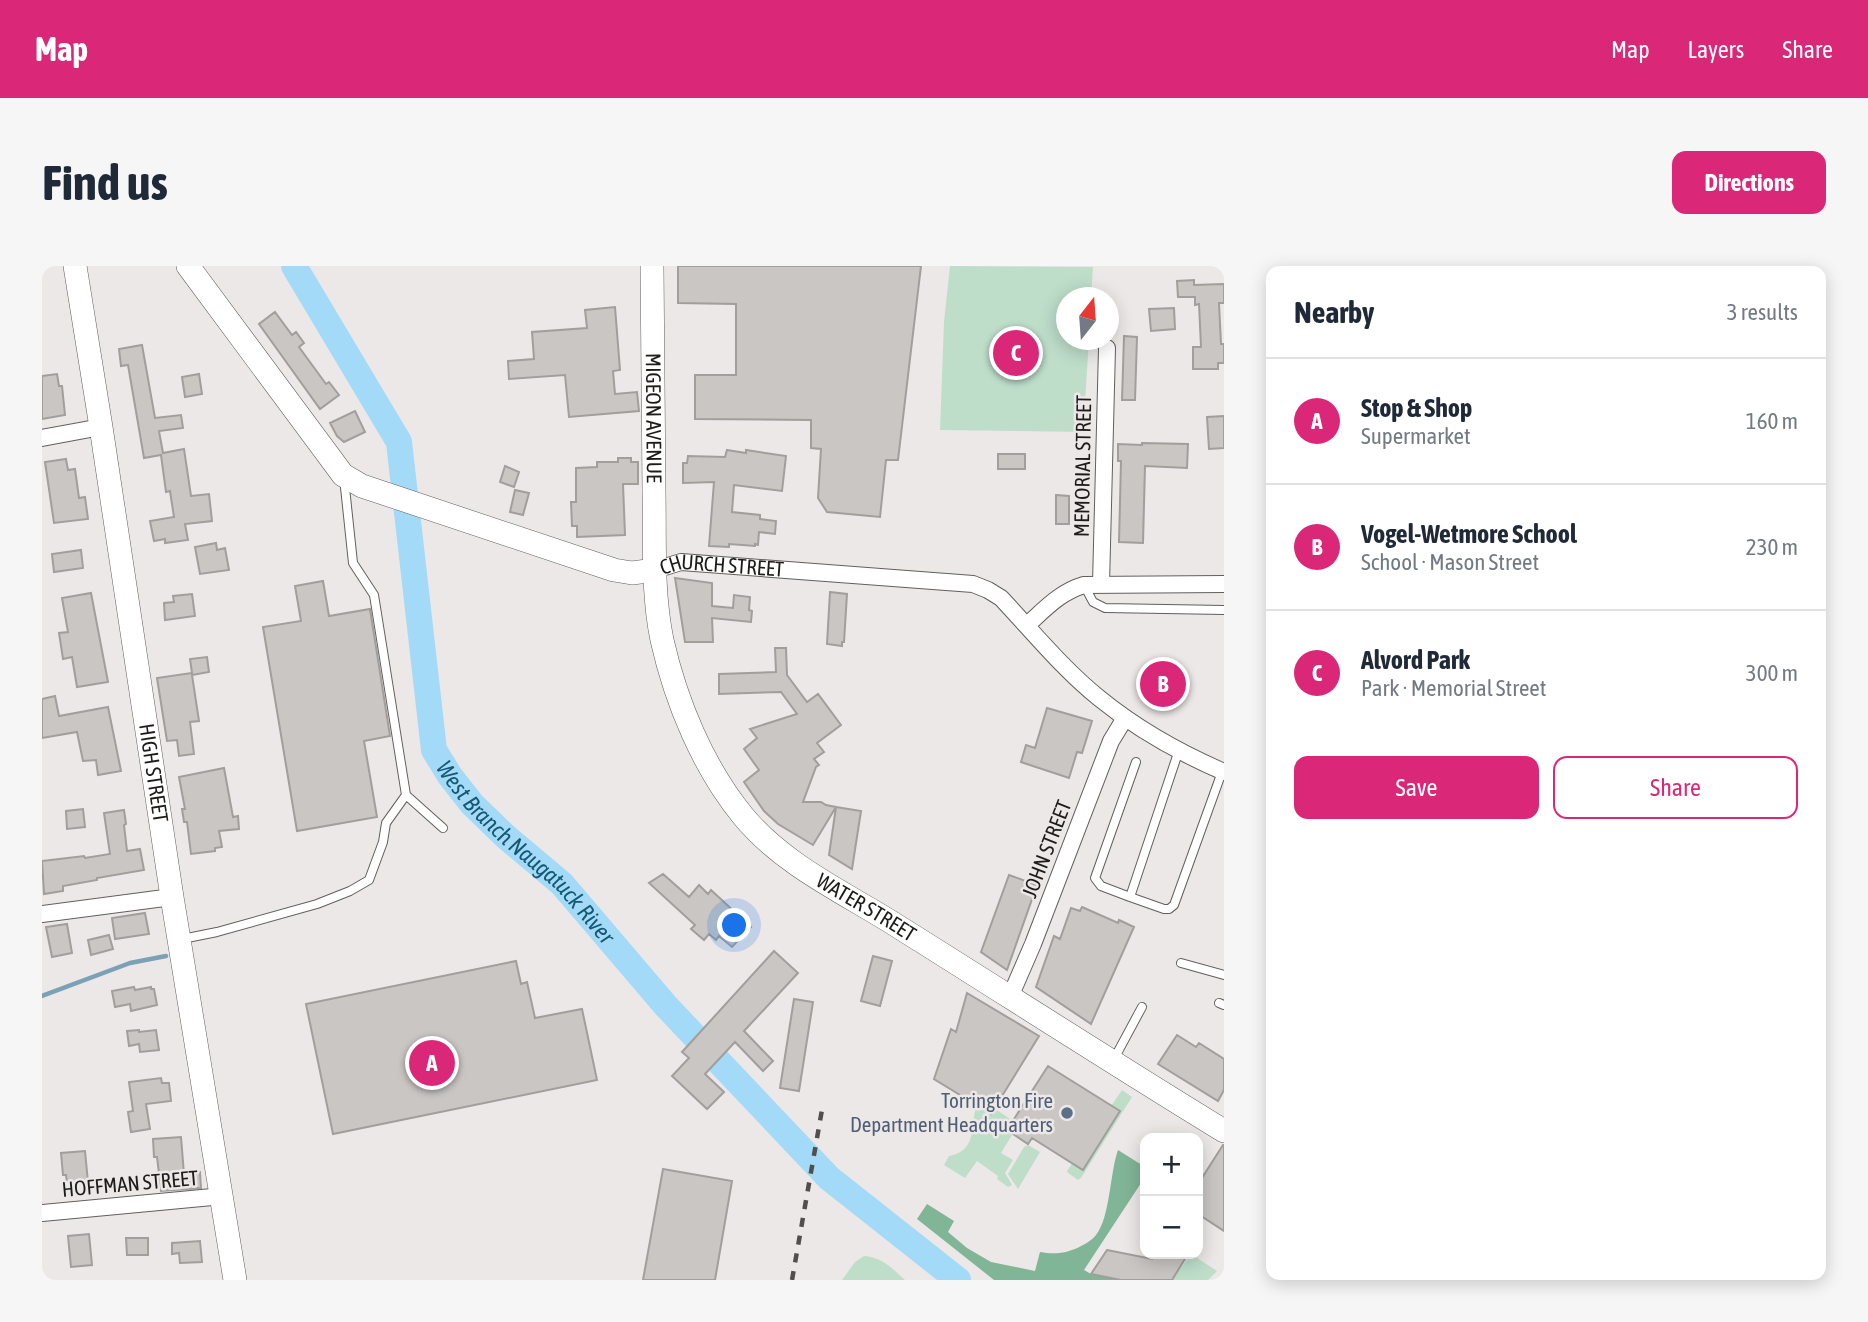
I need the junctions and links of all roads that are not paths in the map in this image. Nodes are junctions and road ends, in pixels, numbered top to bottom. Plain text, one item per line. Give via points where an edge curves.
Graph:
1 (75, 266) edge
2 (188, 266) edge
3 (652, 266) edge
4 (1107, 350) edge
5 (101, 427) junction
6 (42, 438) edge
7 (352, 481) junction
8 (655, 569) junction
9 (1101, 584) junction
10 (1224, 584) edge
11 (1084, 585) junction
12 (1224, 610) edge
13 (1027, 625) junction
14 (1125, 718) junction
15 (1179, 750) junction
16 (1136, 762) dead end
17 (1223, 769) edge
18 (406, 795) junction
19 (443, 828) dead end
20 (172, 897) junction
21 (1130, 897) junction
22 (42, 914) edge
23 (179, 939) junction
24 (1181, 963) dead end
25 (1224, 975) edge
26 (1010, 998) junction
27 (1142, 1007) dead end
28 (1112, 1062) junction
29 (1224, 1131) edge
30 (223, 1196) junction
31 (42, 1213) edge
32 (235, 1280) edge

1 - 5 street, HIGH STREET
2 - 7 street
3 - 8 street, MIGEON AVENUE
4 - 9 street, MEMORIAL STREET
5 - 6 street
5 - 20 street, HIGH STREET
7 - 8 street, CHURCH STREET via 614,570
7 - 18 lane via 353,563 374,594
8 - 13 street, CHURCH STREET via 681,562 973,584 1001,598
8 - 26 street, WATER STREET via 662,638 672,677 696,740 743,816 801,869
9 - 10 street
9 - 11 street
11 - 12 lane via 1093,602 1105,608
11 - 13 street via 1059,596
13 - 14 street, CHURCH STREET via 1082,683
14 - 15 street, CHURCH STREET
14 - 26 street, JOHN STREET via 1111,741
15 - 17 street, CHURCH STREET
15 - 21 lane
16 - 21 lane via 1096,878 1101,886
17 - 21 lane via 1174,905 1164,909
18 - 19 lane
18 - 23 lane via 386,823 369,880 317,904
20 - 22 street
20 - 23 street, HIGH STREET
23 - 30 street, HIGH STREET
24 - 25 lane
26 - 28 street, WATER STREET
27 - 28 lane
28 - 29 street, WATER STREET
30 - 31 street, HOFFMAN STREET
30 - 32 street, HIGH STREET

